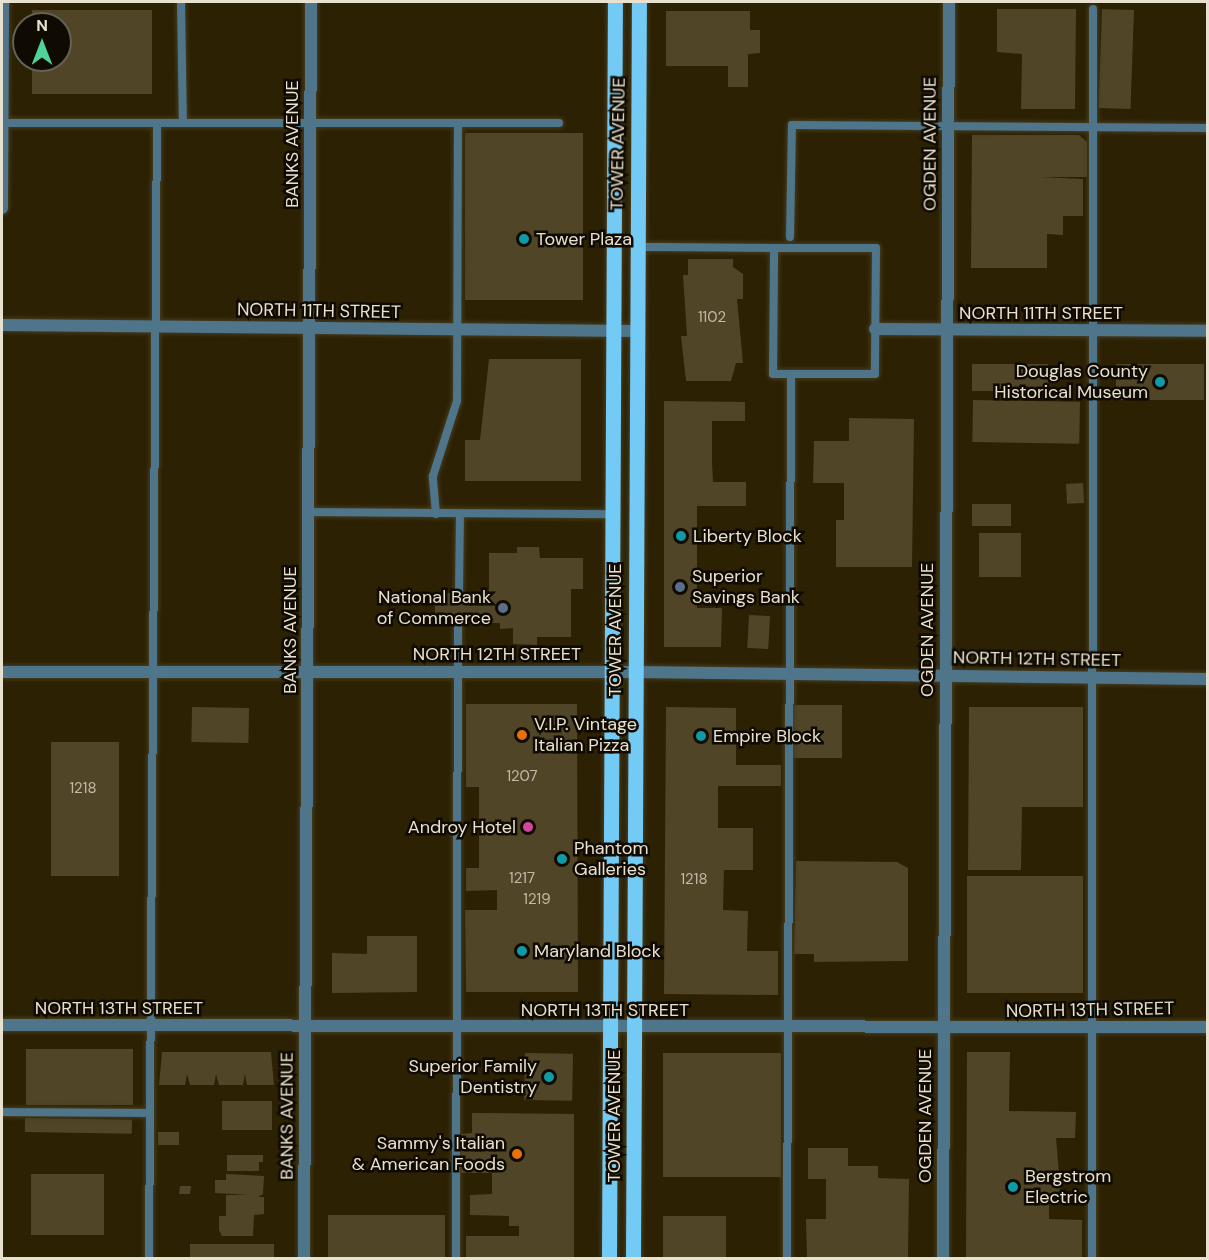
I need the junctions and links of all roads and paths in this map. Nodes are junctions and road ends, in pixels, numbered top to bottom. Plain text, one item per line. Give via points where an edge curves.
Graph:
1 (3, 2) edge
2 (181, 2) edge
3 (311, 2) edge
4 (615, 2) edge
5 (639, 2) edge
6 (949, 2) edge
7 (1093, 9) dead end
8 (2, 105) edge
9 (2, 123) edge
10 (157, 123) junction
11 (183, 123) junction
12 (310, 123) junction
13 (458, 123) junction
14 (560, 123) dead end
15 (948, 126) junction
16 (1094, 127) junction
17 (1208, 128) edge
18 (2, 208) edge
19 (790, 237) dead end
20 (637, 247) junction
21 (774, 248) junction
22 (2, 325) edge
23 (157, 327) junction
24 (309, 329) junction
25 (875, 329) junction
26 (458, 330) junction
27 (947, 330) junction
28 (613, 331) junction
29 (636, 331) junction
30 (1093, 331) junction
31 (1208, 331) edge
32 (791, 374) junction
33 (308, 512) junction
34 (436, 514) junction
35 (460, 514) junction
36 (612, 514) junction
37 (459, 593) dead end
38 (458, 623) dead end
39 (2, 672) edge
40 (153, 672) junction
41 (458, 672) junction
42 (612, 672) junction
43 (635, 672) junction
44 (308, 673) junction
45 (788, 674) junction
46 (945, 676) junction
47 (1094, 678) junction
48 (1208, 679) edge
49 (2, 1025) edge
50 (148, 1026) junction
51 (305, 1027) junction
52 (457, 1027) junction
53 (1092, 1027) junction
54 (1208, 1027) edge
55 (610, 1028) junction
56 (634, 1028) junction
57 (788, 1028) junction
58 (943, 1029) junction
59 (2, 1112) edge
60 (148, 1113) junction
61 (149, 1258) edge
62 (304, 1258) edge
63 (456, 1258) edge
64 (609, 1258) edge
65 (633, 1258) edge
66 (787, 1258) edge
67 (943, 1258) edge
68 (1092, 1258) edge

1 - 8 street
2 - 11 lane
3 - 12 street, BANKS AVENUE
4 - 28 main road, TOWER AVENUE
5 - 20 main road, TOWER AVENUE
6 - 15 street, OGDEN AVENUE
7 - 16 lane
8 - 9 street
9 - 10 lane
9 - 18 street
10 - 11 lane
10 - 23 lane
11 - 12 lane
12 - 13 lane
12 - 24 street, BANKS AVENUE
13 - 14 lane
13 - 26 lane
15 - 16 lane
15 - 19 lane via 792,125
15 - 27 street, OGDEN AVENUE
16 - 17 lane
16 - 30 lane
20 - 21 lane
20 - 29 main road, TOWER AVENUE
21 - 25 lane via 876,248
21 - 32 lane via 773,374
22 - 23 street, NORTH 11TH STREET
23 - 24 street, NORTH 11TH STREET
23 - 40 lane
24 - 26 street, NORTH 11TH STREET
24 - 33 street, BANKS AVENUE
25 - 27 street, NORTH 11TH STREET
25 - 32 lane via 875,374
26 - 28 street, NORTH 11TH STREET
26 - 34 lane via 457,401 431,484
27 - 30 street, NORTH 11TH STREET
27 - 46 street, OGDEN AVENUE
28 - 29 street, NORTH 11TH STREET
28 - 36 main road, TOWER AVENUE
29 - 43 main road, TOWER AVENUE
30 - 31 street, NORTH 11TH STREET
30 - 47 lane
32 - 45 lane
33 - 34 lane
33 - 44 street, BANKS AVENUE
34 - 35 lane
35 - 36 lane
35 - 37 lane
36 - 42 main road, TOWER AVENUE
38 - 41 lane
39 - 40 street, NORTH 12TH STREET
40 - 44 street, NORTH 12TH STREET
40 - 50 lane
41 - 42 street, NORTH 12TH STREET
41 - 44 street, NORTH 12TH STREET
41 - 52 lane
42 - 43 street, NORTH 12TH STREET
42 - 55 main road, TOWER AVENUE
43 - 45 street, NORTH 12TH STREET
43 - 56 main road, TOWER AVENUE
44 - 51 street, BANKS AVENUE
45 - 46 street, NORTH 12TH STREET
45 - 57 lane
46 - 47 street, NORTH 12TH STREET
46 - 58 street, OGDEN AVENUE
47 - 48 street, NORTH 12TH STREET
47 - 53 lane
49 - 50 street, NORTH 13TH STREET
50 - 51 street, NORTH 13TH STREET
50 - 60 lane
51 - 52 street, NORTH 13TH STREET
51 - 62 street, BANKS AVENUE
52 - 55 street, NORTH 13TH STREET
52 - 63 lane
53 - 54 street, NORTH 13TH STREET
53 - 58 street, NORTH 13TH STREET
53 - 68 lane
55 - 56 street, NORTH 13TH STREET
55 - 64 main road, TOWER AVENUE
56 - 57 street, NORTH 13TH STREET
56 - 65 main road, TOWER AVENUE
57 - 58 street, NORTH 13TH STREET
57 - 66 lane
58 - 67 street, OGDEN AVENUE
59 - 60 lane
60 - 61 lane

